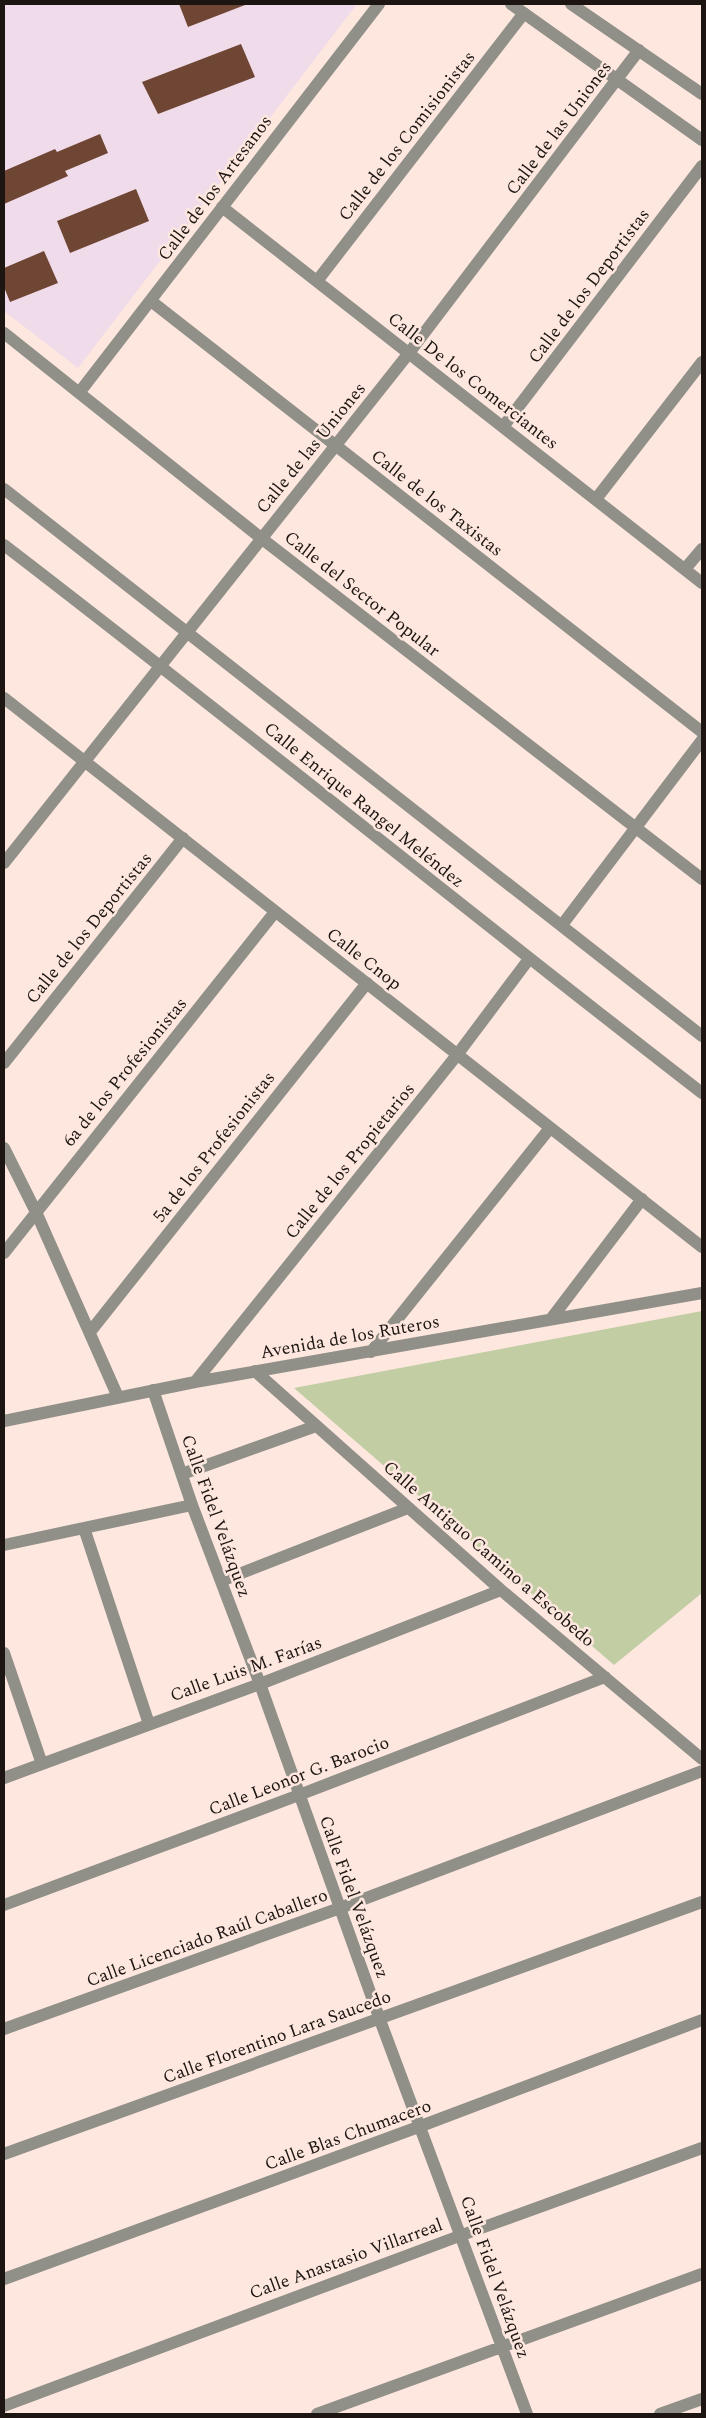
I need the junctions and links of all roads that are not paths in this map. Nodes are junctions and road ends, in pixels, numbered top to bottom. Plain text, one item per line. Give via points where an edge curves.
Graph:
1 (379, 4) edge
2 (511, 4) edge
3 (571, 4) edge
4 (524, 13) junction
5 (639, 50) junction
6 (618, 80) junction
7 (702, 94) edge
8 (702, 140) edge
9 (702, 166) edge
10 (222, 207) junction
11 (317, 281) junction
12 (151, 301) junction
13 (4, 333) edge
14 (409, 353) junction
15 (702, 362) edge
16 (79, 392) junction
17 (503, 427) junction
18 (335, 446) junction
19 (4, 489) edge
20 (596, 500) junction
21 (261, 538) junction
22 (4, 545) edge
23 (702, 549) edge
24 (685, 569) junction
25 (702, 583) edge
26 (186, 632) junction
27 (161, 665) junction
28 (4, 698) edge
29 (702, 732) edge
30 (702, 740) edge
31 (84, 760) junction
32 (636, 828) junction
33 (184, 838) junction
34 (6, 856) edge
35 (702, 879) edge
36 (275, 912) junction
37 (562, 925) junction
38 (529, 959) junction
39 (366, 983) junction
40 (702, 1036) edge
41 (457, 1055) junction
42 (4, 1063) edge
43 (702, 1093) edge
44 (550, 1128) junction
45 (4, 1148) edge
46 (642, 1199) junction
47 (36, 1212) junction
48 (702, 1247) edge
49 (4, 1253) edge
50 (702, 1293) edge
51 (551, 1319) junction
52 (90, 1332) junction
53 (370, 1352) junction
54 (254, 1371) junction
55 (195, 1382) junction
56 (154, 1390) junction
57 (118, 1397) junction
58 (4, 1421) edge
59 (316, 1426) junction
60 (182, 1474) junction
61 (192, 1505) junction
62 (408, 1508) junction
63 (84, 1528) junction
64 (4, 1545) edge
65 (221, 1581) junction
66 (501, 1590) junction
67 (4, 1653) edge
68 (605, 1676) junction
69 (260, 1684) junction
70 (149, 1724) junction
71 (702, 1760) edge
72 (42, 1764) junction
73 (702, 1771) edge
74 (4, 1778) edge
75 (299, 1795) junction
76 (702, 1902) edge
77 (4, 1905) edge
78 (340, 1908) junction
79 (380, 2020) junction
80 (702, 2020) edge
81 (4, 2029) edge
82 (421, 2126) junction
83 (702, 2148) edge
84 (4, 2154) edge
85 (462, 2235) junction
86 (702, 2274) edge
87 (4, 2279) edge
88 (502, 2348) junction
89 (702, 2399) edge
90 (4, 2406) edge
91 (317, 2414) edge
92 (527, 2414) edge
93 (660, 2414) edge

1 - 10 street, Calle de los Artesanos
2 - 4 street
3 - 5 street
4 - 6 street
4 - 11 street, Calle de los Comisionistas
5 - 6 street, Calle de las Uniones
5 - 7 street
6 - 8 street
6 - 14 street, Calle de las Uniones
9 - 17 street, Calle de los Deportistas
10 - 11 street, Calle De los Comerciantes
10 - 12 street, Calle de los Artesanos
11 - 14 street, Calle De los Comerciantes
12 - 16 street, Calle de los Artesanos
12 - 18 street, Calle de los Taxistas
13 - 16 street, Calle del Sector Popular
14 - 17 street, Calle De los Comerciantes
14 - 18 street, Calle de las Uniones
15 - 20 street
16 - 21 street, Calle del Sector Popular
17 - 20 street, Calle De los Comerciantes
18 - 21 street, Calle de las Uniones
18 - 29 street, Calle de los Taxistas
19 - 26 street, Calle Enrique Rangel Meléndez
20 - 24 street, Calle De los Comerciantes
21 - 26 street, Calle de las Uniones
21 - 32 street, Calle del Sector Popular
22 - 27 street, Calle Enrique Rangel Meléndez
23 - 24 street
24 - 25 street, Calle De los Comerciantes
26 - 27 street, Calle de las Uniones
26 - 37 street, Calle Enrique Rangel Meléndez
27 - 31 street, Calle de las Uniones
27 - 38 street, Calle Enrique Rangel Meléndez
28 - 31 street, Calle Cnop
30 - 32 street
31 - 33 street, Calle Cnop
31 - 34 street, Calle de las Uniones
32 - 35 street, Calle del Sector Popular
32 - 37 street
33 - 36 street, Calle Cnop
33 - 42 street, Calle de los Deportistas
36 - 39 street, Calle Cnop
36 - 47 street, 6a de los Profesionistas
37 - 40 street, Calle Enrique Rangel Meléndez
38 - 41 street, Calle de los Propietarios
38 - 43 street, Calle Enrique Rangel Meléndez
39 - 41 street, Calle Cnop
39 - 52 street, 5a de los Profesionistas
41 - 44 street, Calle Cnop
41 - 55 street, Calle de los Propietarios
44 - 46 street, Calle Cnop
44 - 53 street
45 - 47 street
46 - 48 street, Calle Cnop
46 - 51 street
47 - 49 street, 6a de los Profesionistas
47 - 52 street
50 - 51 street, Avenida de los Ruteros
51 - 53 street, Avenida de los Ruteros
52 - 57 street
53 - 54 street, Avenida de los Ruteros
54 - 55 street, Avenida de los Ruteros
54 - 59 street, Calle Antiguo Camino a Escobedo
55 - 56 street, Avenida de los Ruteros
56 - 57 street, Avenida de los Ruteros
56 - 60 street, Calle Fidel Velázquez
57 - 58 street, Avenida de los Ruteros
59 - 60 street
59 - 62 street, Calle Antiguo Camino a Escobedo
60 - 61 street, Calle Fidel Velázquez
61 - 63 street
61 - 65 street, Calle Fidel Velázquez
62 - 65 street
62 - 66 street, Calle Antiguo Camino a Escobedo
63 - 64 street
63 - 70 street
65 - 69 street, Calle Fidel Velázquez
66 - 68 street, Calle Antiguo Camino a Escobedo
66 - 69 street, Calle Luis M. Farías
67 - 72 street
68 - 71 street, Calle Antiguo Camino a Escobedo
68 - 75 street, Calle Leonor G. Barocio
69 - 70 street, Calle Luis M. Farías
69 - 75 street, Calle Fidel Velázquez
70 - 72 street, Calle Luis M. Farías
72 - 74 street, Calle Luis M. Farías
73 - 78 street, Calle Licenciado Raúl Caballero
75 - 77 street, Calle Leonor G. Barocio
75 - 78 street, Calle Fidel Velázquez
76 - 79 street, Calle Florentino Lara Saucedo
78 - 79 street, Calle Fidel Velázquez
78 - 81 street, Calle Licenciado Raúl Caballero
79 - 82 street, Calle Fidel Velázquez
79 - 84 street, Calle Florentino Lara Saucedo
80 - 82 street, Calle Blas Chumacero
82 - 85 street, Calle Fidel Velázquez
82 - 87 street, Calle Blas Chumacero
83 - 85 street, Calle Anastasio Villarreal
85 - 88 street, Calle Fidel Velázquez
85 - 90 street, Calle Anastasio Villarreal
86 - 88 street
88 - 91 street
88 - 92 street, Calle Fidel Velázquez
89 - 93 street

